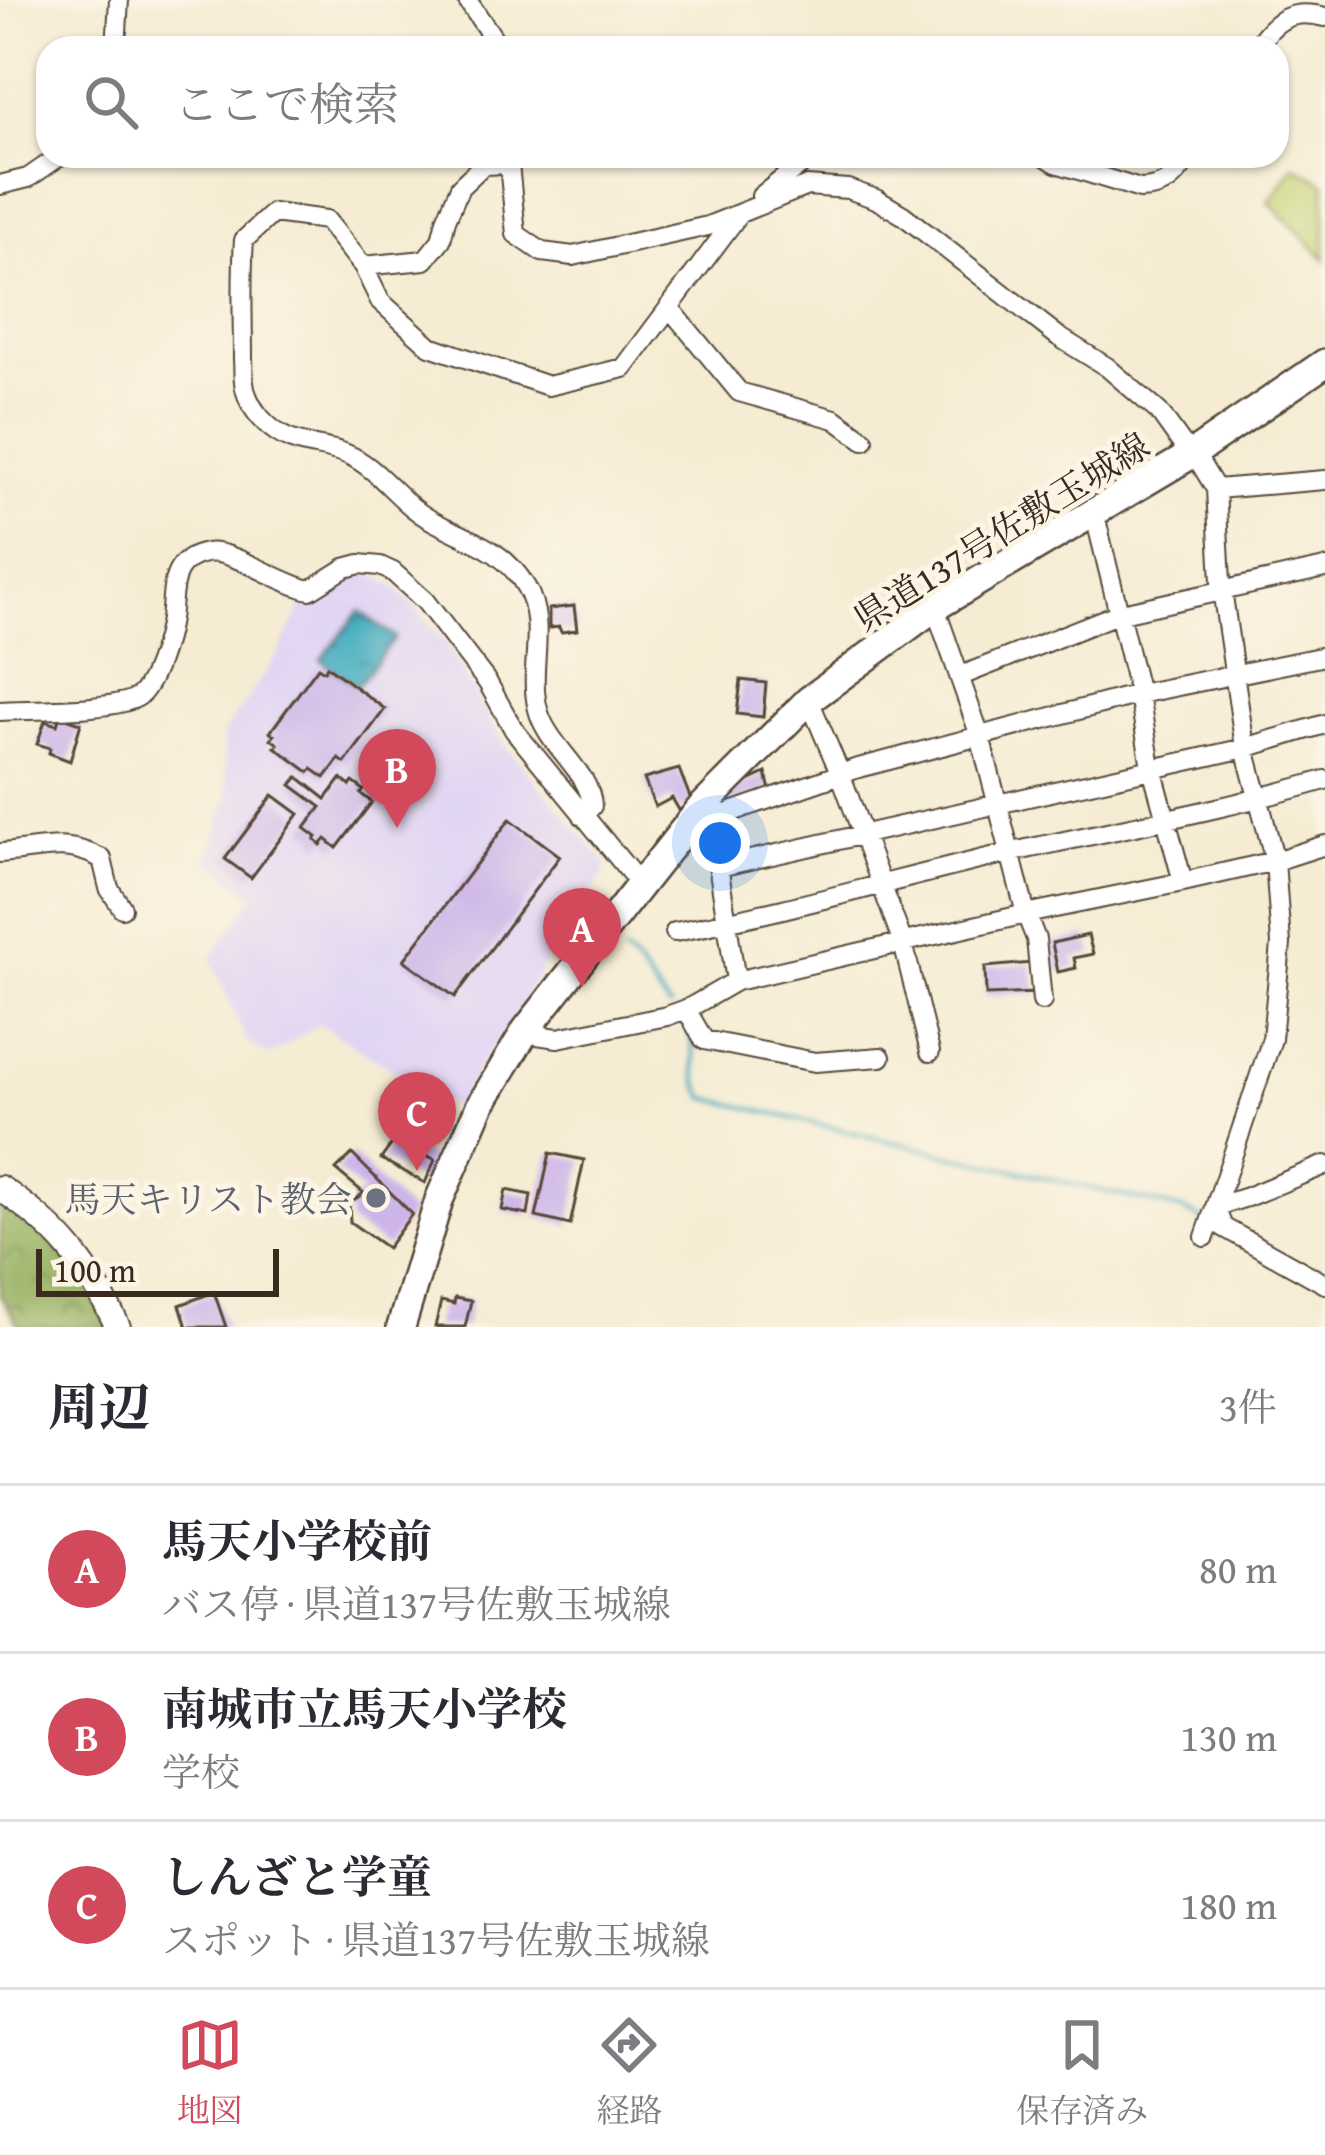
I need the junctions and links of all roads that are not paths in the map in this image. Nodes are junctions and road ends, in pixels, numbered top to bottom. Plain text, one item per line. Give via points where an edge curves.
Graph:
1 (119, 0) edge
2 (467, 0) edge
3 (1325, 17) edge
4 (117, 36) edge
5 (492, 36) edge
6 (1265, 36) edge
7 (43, 168) edge
8 (480, 168) edge
9 (511, 168) edge
10 (797, 168) edge
11 (1072, 168) edge
12 (1181, 168) edge
13 (0, 184) edge
14 (742, 211) junction
15 (363, 266) junction
16 (669, 307) junction
17 (1325, 364) edge
18 (863, 440) dead end
19 (1194, 453) junction
20 (1325, 480) edge
21 (1216, 489) junction
22 (1094, 512) junction
23 (1325, 568) edge
24 (1223, 592) junction
25 (935, 607) junction
26 (1117, 614) junction
27 (1325, 656) edge
28 (1234, 674) junction
29 (961, 676) junction
30 (1138, 694) junction
31 (809, 700) junction
32 (0, 711) edge
33 (1325, 724) edge
34 (980, 736) junction
35 (1245, 748) junction
36 (1152, 769) junction
37 (840, 773) junction
38 (1325, 780) edge
39 (1259, 800) junction
40 (997, 802) junction
41 (700, 809) junction
42 (583, 816) junction
43 (1166, 819) junction
44 (862, 835) junction
45 (1325, 845) edge
46 (0, 853) edge
47 (1010, 853) junction
48 (1275, 861) junction
49 (718, 867) junction
50 (1183, 882) junction
51 (639, 883) junction
52 (880, 885) junction
53 (122, 908) dead end
54 (1026, 914) junction
55 (727, 923) junction
56 (675, 932) dead end
57 (903, 943) junction
58 (736, 981) junction
59 (1042, 1001) dead end
60 (686, 1009) junction
61 (526, 1030) junction
62 (930, 1052) dead end
63 (881, 1057) dead end
64 (1325, 1165) edge
65 (0, 1188) edge
66 (1215, 1207) junction
67 (1205, 1237) dead end
68 (1325, 1284) edge
69 (118, 1327) edge
70 (401, 1327) edge

1 - 4 street
2 - 5 street
3 - 6 street via 1290,16
7 - 13 street
8 - 15 street via 460,187 425,260
9 - 14 street via 516,234 542,252 573,256
10 - 14 street
11 - 12 street via 1140,189 1170,182
14 - 16 street
14 - 19 street via 807,186 876,199 1107,367
15 - 16 street via 380,301 430,346 548,386 624,368
15 - 42 street via 326,220 273,213 244,240 246,394 274,431 350,455 425,518 511,565 536,613 536,703 553,743 586,783 592,806
16 - 18 street via 739,392 835,419
17 - 19 main road, 県道137号佐敷玉城線
19 - 21 street
19 - 22 main road, 県道137号佐敷玉城線
20 - 21 street
21 - 24 street
22 - 25 main road, 県道137号佐敷玉城線
22 - 26 street
23 - 24 street
24 - 26 street
24 - 28 street
25 - 29 street
25 - 31 main road, 県道137号佐敷玉城線
26 - 29 street
26 - 30 street
27 - 28 street
28 - 30 street
28 - 35 street
29 - 34 street
30 - 34 street
30 - 36 street
31 - 37 street
31 - 41 main road, 県道137号佐敷玉城線
32 - 42 street via 100,706 141,695 163,650 174,577 207,552 310,590 345,568 380,566 425,601
33 - 35 street
34 - 37 street
34 - 40 street
35 - 36 street
35 - 39 street
36 - 40 street
36 - 43 street
37 - 41 street via 726,814
37 - 44 street
38 - 39 street
39 - 43 street
39 - 48 street
40 - 44 street
40 - 47 street
41 - 49 street
41 - 51 main road, 県道137号佐敷玉城線
42 - 51 street
43 - 47 street
43 - 50 street
44 - 49 street
44 - 52 street
45 - 48 street
46 - 53 street via 52,846 93,854
47 - 52 street
47 - 54 street
48 - 50 street
48 - 66 street via 1281,944 1271,1039
49 - 55 street
50 - 54 street
51 - 61 main road, 県道137号佐敷玉城線
52 - 55 street
52 - 57 street
54 - 57 street
54 - 59 street
55 - 56 street
55 - 58 street
57 - 58 street
57 - 62 street
58 - 60 street
60 - 61 street via 557,1038
60 - 63 street via 704,1040 815,1062
61 - 70 main road, 県道137号佐敷玉城線 via 460,1149
64 - 66 street
65 - 69 street via 72,1247
66 - 67 street
66 - 68 street via 1223,1227

